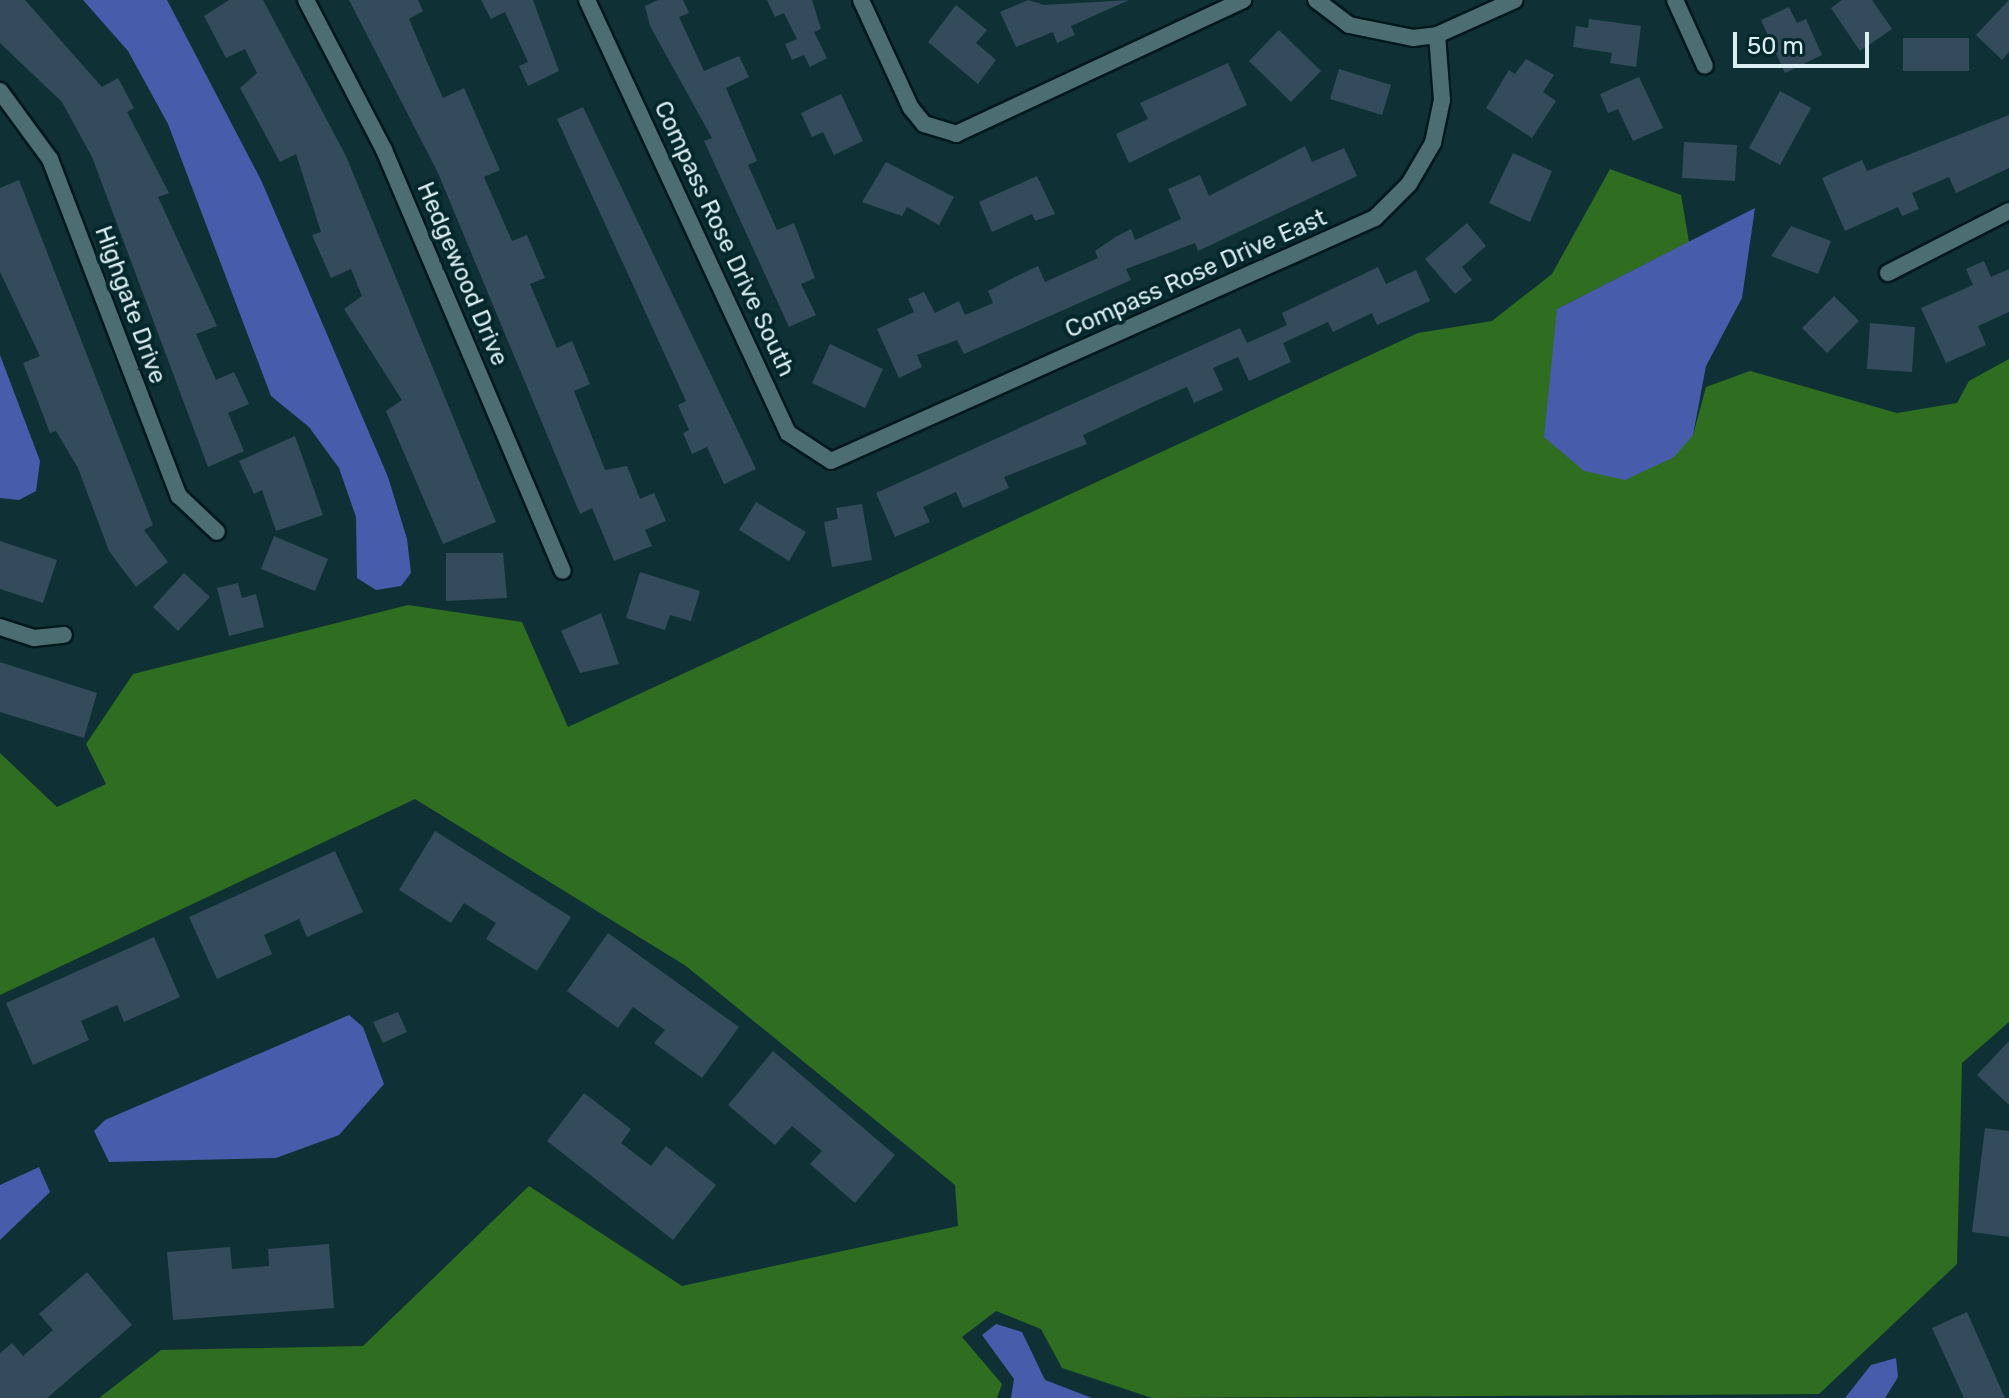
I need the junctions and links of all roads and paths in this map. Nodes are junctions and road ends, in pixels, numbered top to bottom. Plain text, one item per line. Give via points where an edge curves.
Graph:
1 (306, 0) edge
2 (587, 0) edge
3 (861, 0) edge
4 (1243, 0) edge
5 (1316, 0) edge
6 (1515, 0) edge
7 (1675, 0) edge
8 (1437, 35) junction
9 (1705, 66) dead end
10 (0, 91) edge
11 (2009, 211) edge
12 (1888, 273) dead end
13 (848, 456) joint
14 (217, 532) dead end
15 (563, 571) dead end
16 (0, 627) edge
17 (64, 635) dead end

1 - 15 street, Hedgewood Drive via 384,150
2 - 13 street, Compass Rose Drive South via 788,433 815,457
3 - 4 street via 917,116 941,133 970,130
5 - 8 street via 1369,32
6 - 8 street
7 - 9 street
8 - 13 street, Compass Rose Drive East via 1442,100 1433,143 1409,184 1375,218
10 - 14 street, Highgate Drive via 50,159 179,496
11 - 12 street
16 - 17 street via 34,638

